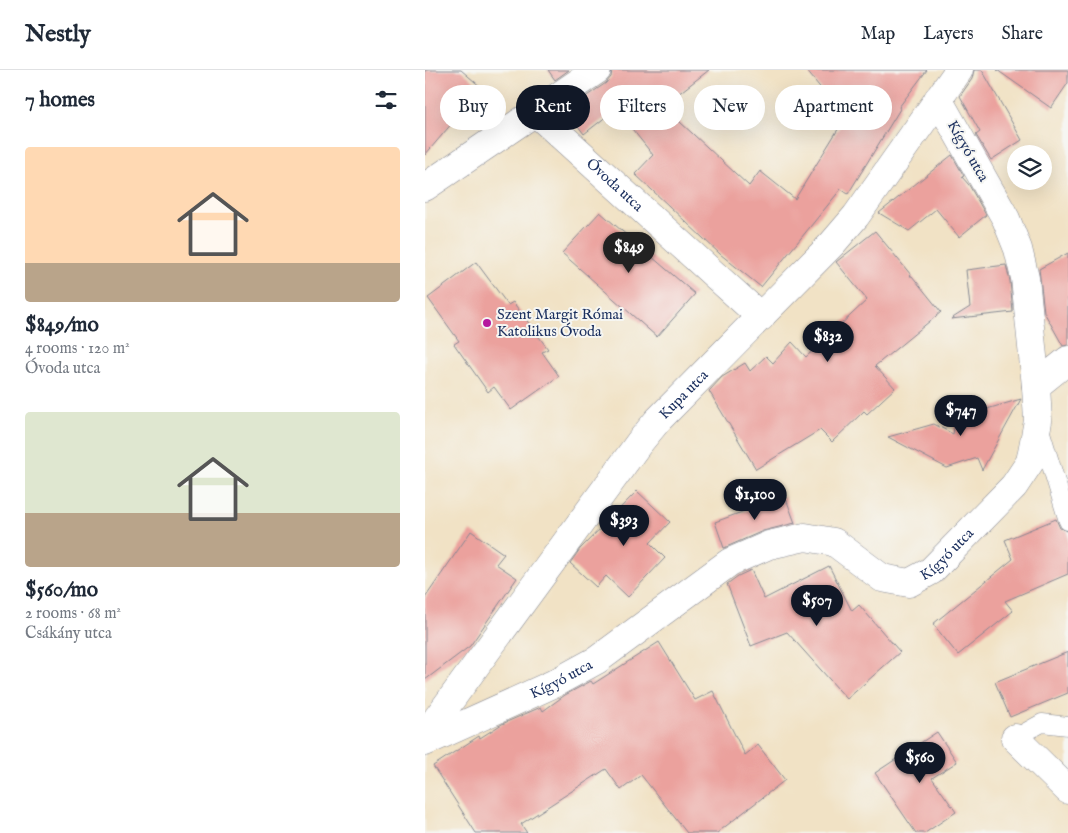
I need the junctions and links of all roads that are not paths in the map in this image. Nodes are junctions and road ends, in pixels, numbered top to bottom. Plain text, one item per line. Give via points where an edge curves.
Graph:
1 (597, 70) edge
2 (959, 70) edge
3 (575, 85) edge
4 (938, 99) junction
5 (516, 125) edge
6 (555, 130) edge
7 (425, 186) edge
8 (761, 317) junction
9 (1068, 360) edge
10 (1036, 386) junction
11 (1038, 422) junction
12 (1068, 521) edge
13 (1068, 726) edge
14 (425, 735) edge
15 (1015, 738) joint
16 (425, 742) edge
17 (1068, 790) edge

1 - 3 street
2 - 4 street, Kupa utca
4 - 8 street, Kupa utca via 856,216
4 - 10 street, Kígyó utca via 1006,219 1018,249 1025,278
5 - 7 street
6 - 8 street, Óvoda utca
8 - 14 street, Kupa utca via 639,443
9 - 10 street
10 - 11 street, Kígyó utca
11 - 12 lane
11 - 16 street, Kígyó utca via 1029,462 1014,486 931,570 909,582 882,578 833,542 805,537 769,545 730,562 597,660 553,684
13 - 15 lane via 1042,723
15 - 17 street

